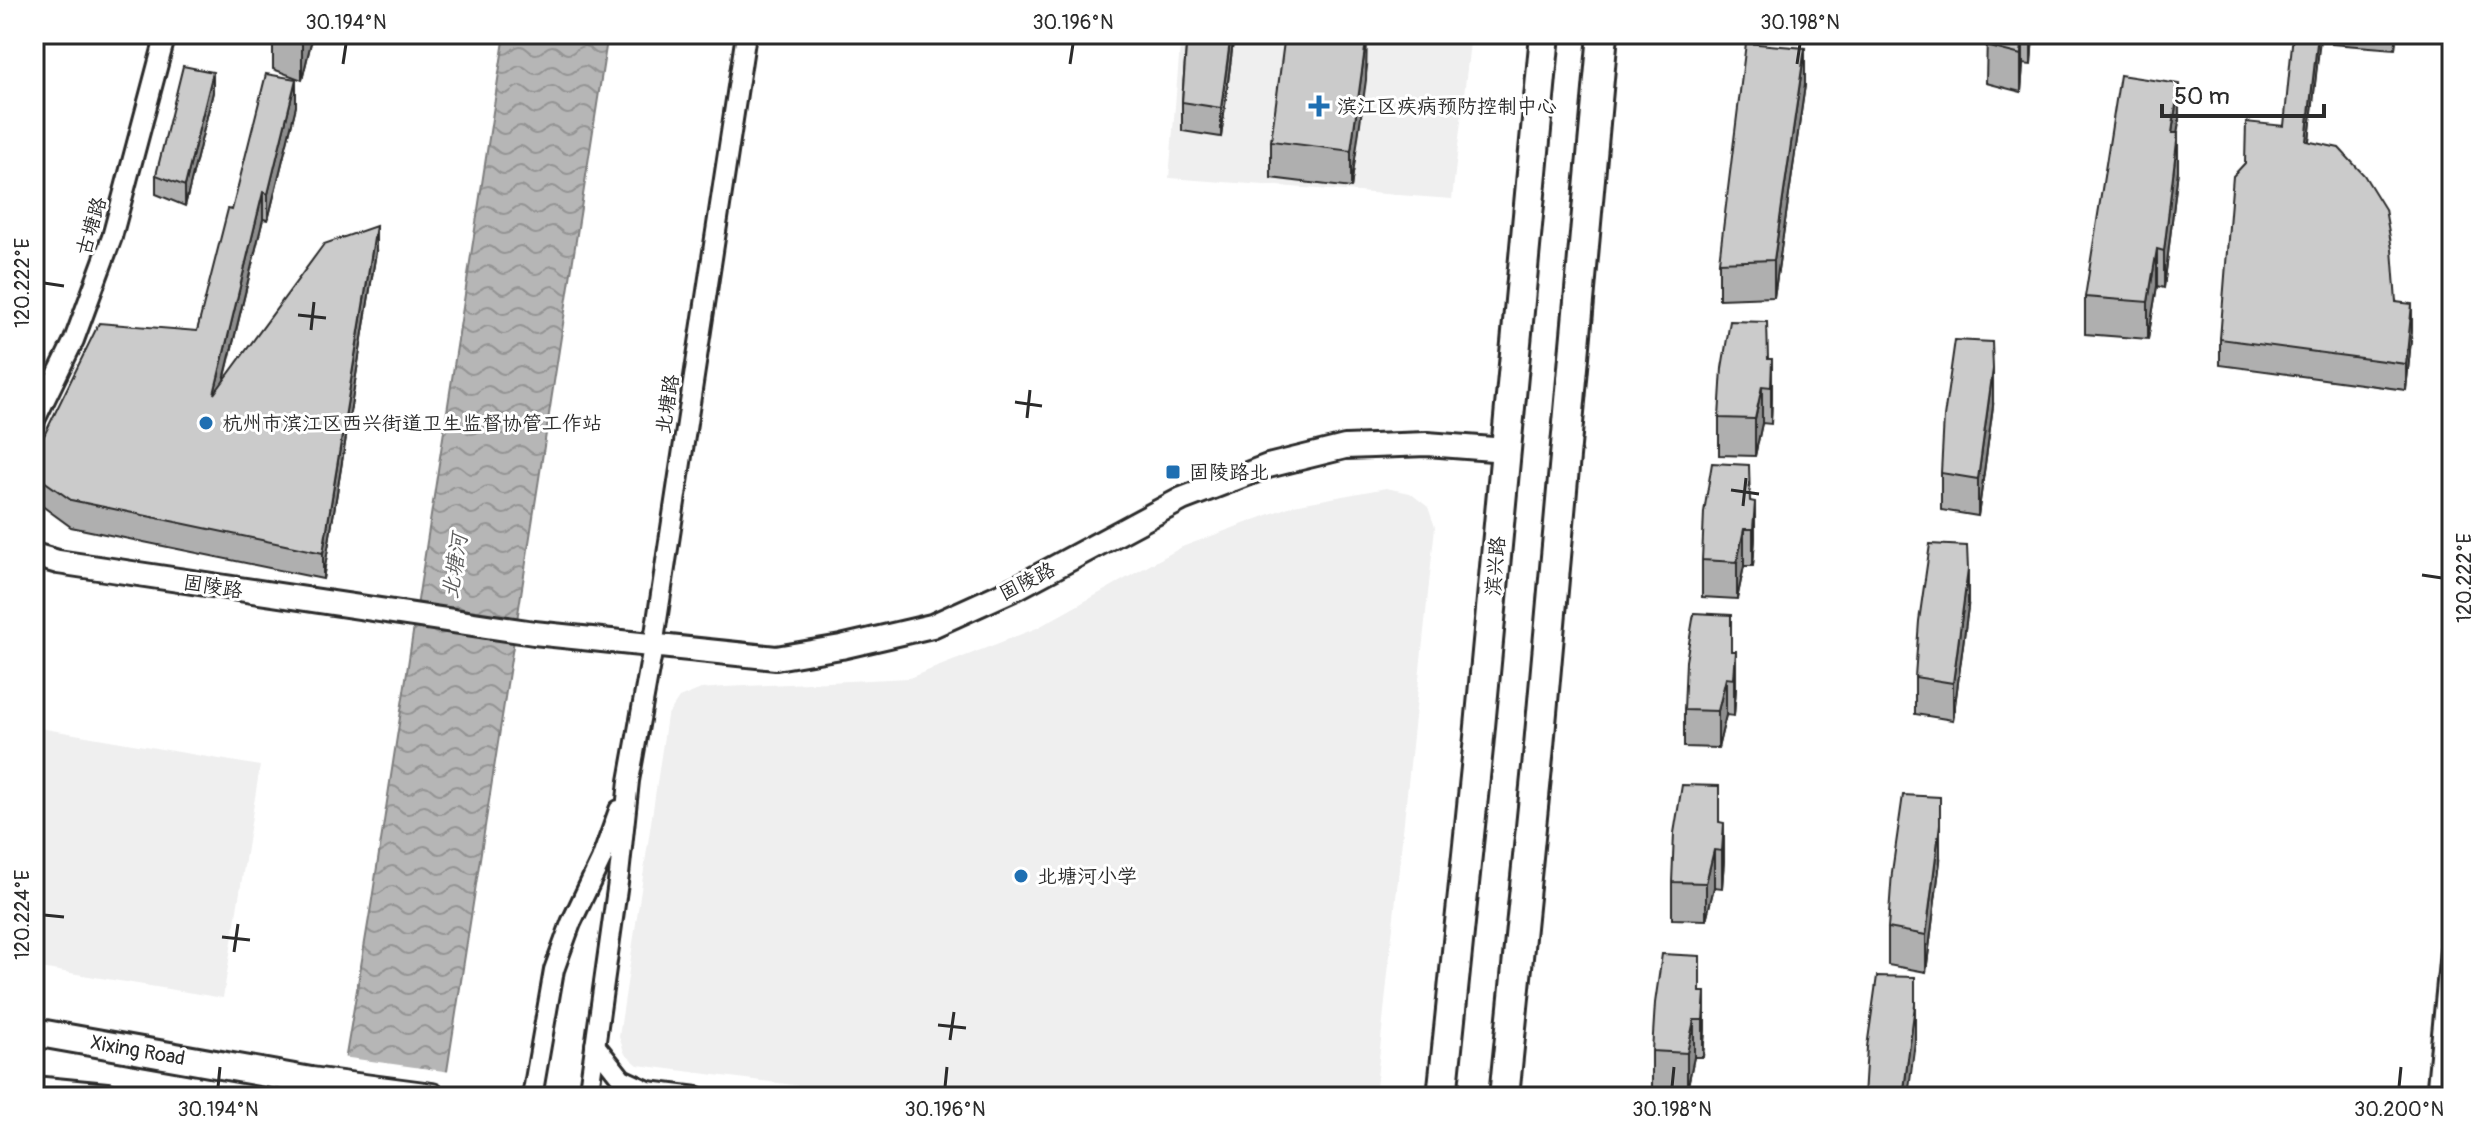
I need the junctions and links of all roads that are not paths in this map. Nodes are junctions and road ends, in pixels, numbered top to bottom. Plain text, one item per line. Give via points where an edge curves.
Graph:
1 (166, 34) edge
2 (746, 34) edge
3 (1545, 34) edge
4 (1603, 34) edge
5 (34, 422) edge
6 (1506, 450) junction
7 (34, 555) edge
8 (653, 647) junction
9 (629, 781) junction
10 (2452, 951) edge
11 (34, 1032) edge
12 (595, 1045) junction
13 (34, 1090) edge
14 (105, 1097) edge
15 (432, 1097) edge
16 (532, 1097) edge
17 (588, 1097) edge
18 (697, 1097) edge
19 (1442, 1097) edge
20 (1504, 1097) edge
21 (2438, 1097) edge

1 - 5 street, 古塘路 via 112,237 74,340
2 - 8 street, 北塘路
3 - 6 main road, 滨兴路
4 - 20 main road
6 - 8 street, 固陵路 via 1427,444 1345,447 1268,466 1182,499 1018,587 932,626 776,658
6 - 19 main road, 滨兴路
7 - 8 street, 固陵路 via 393,613
8 - 9 street, 北塘路
9 - 12 street, 北塘路
9 - 16 street, 北塘路 via 554,970
10 - 21 street
11 - 15 main road, Xixing Road
12 - 17 street, 北塘路
12 - 18 street via 622,1079 648,1091
13 - 14 main road

